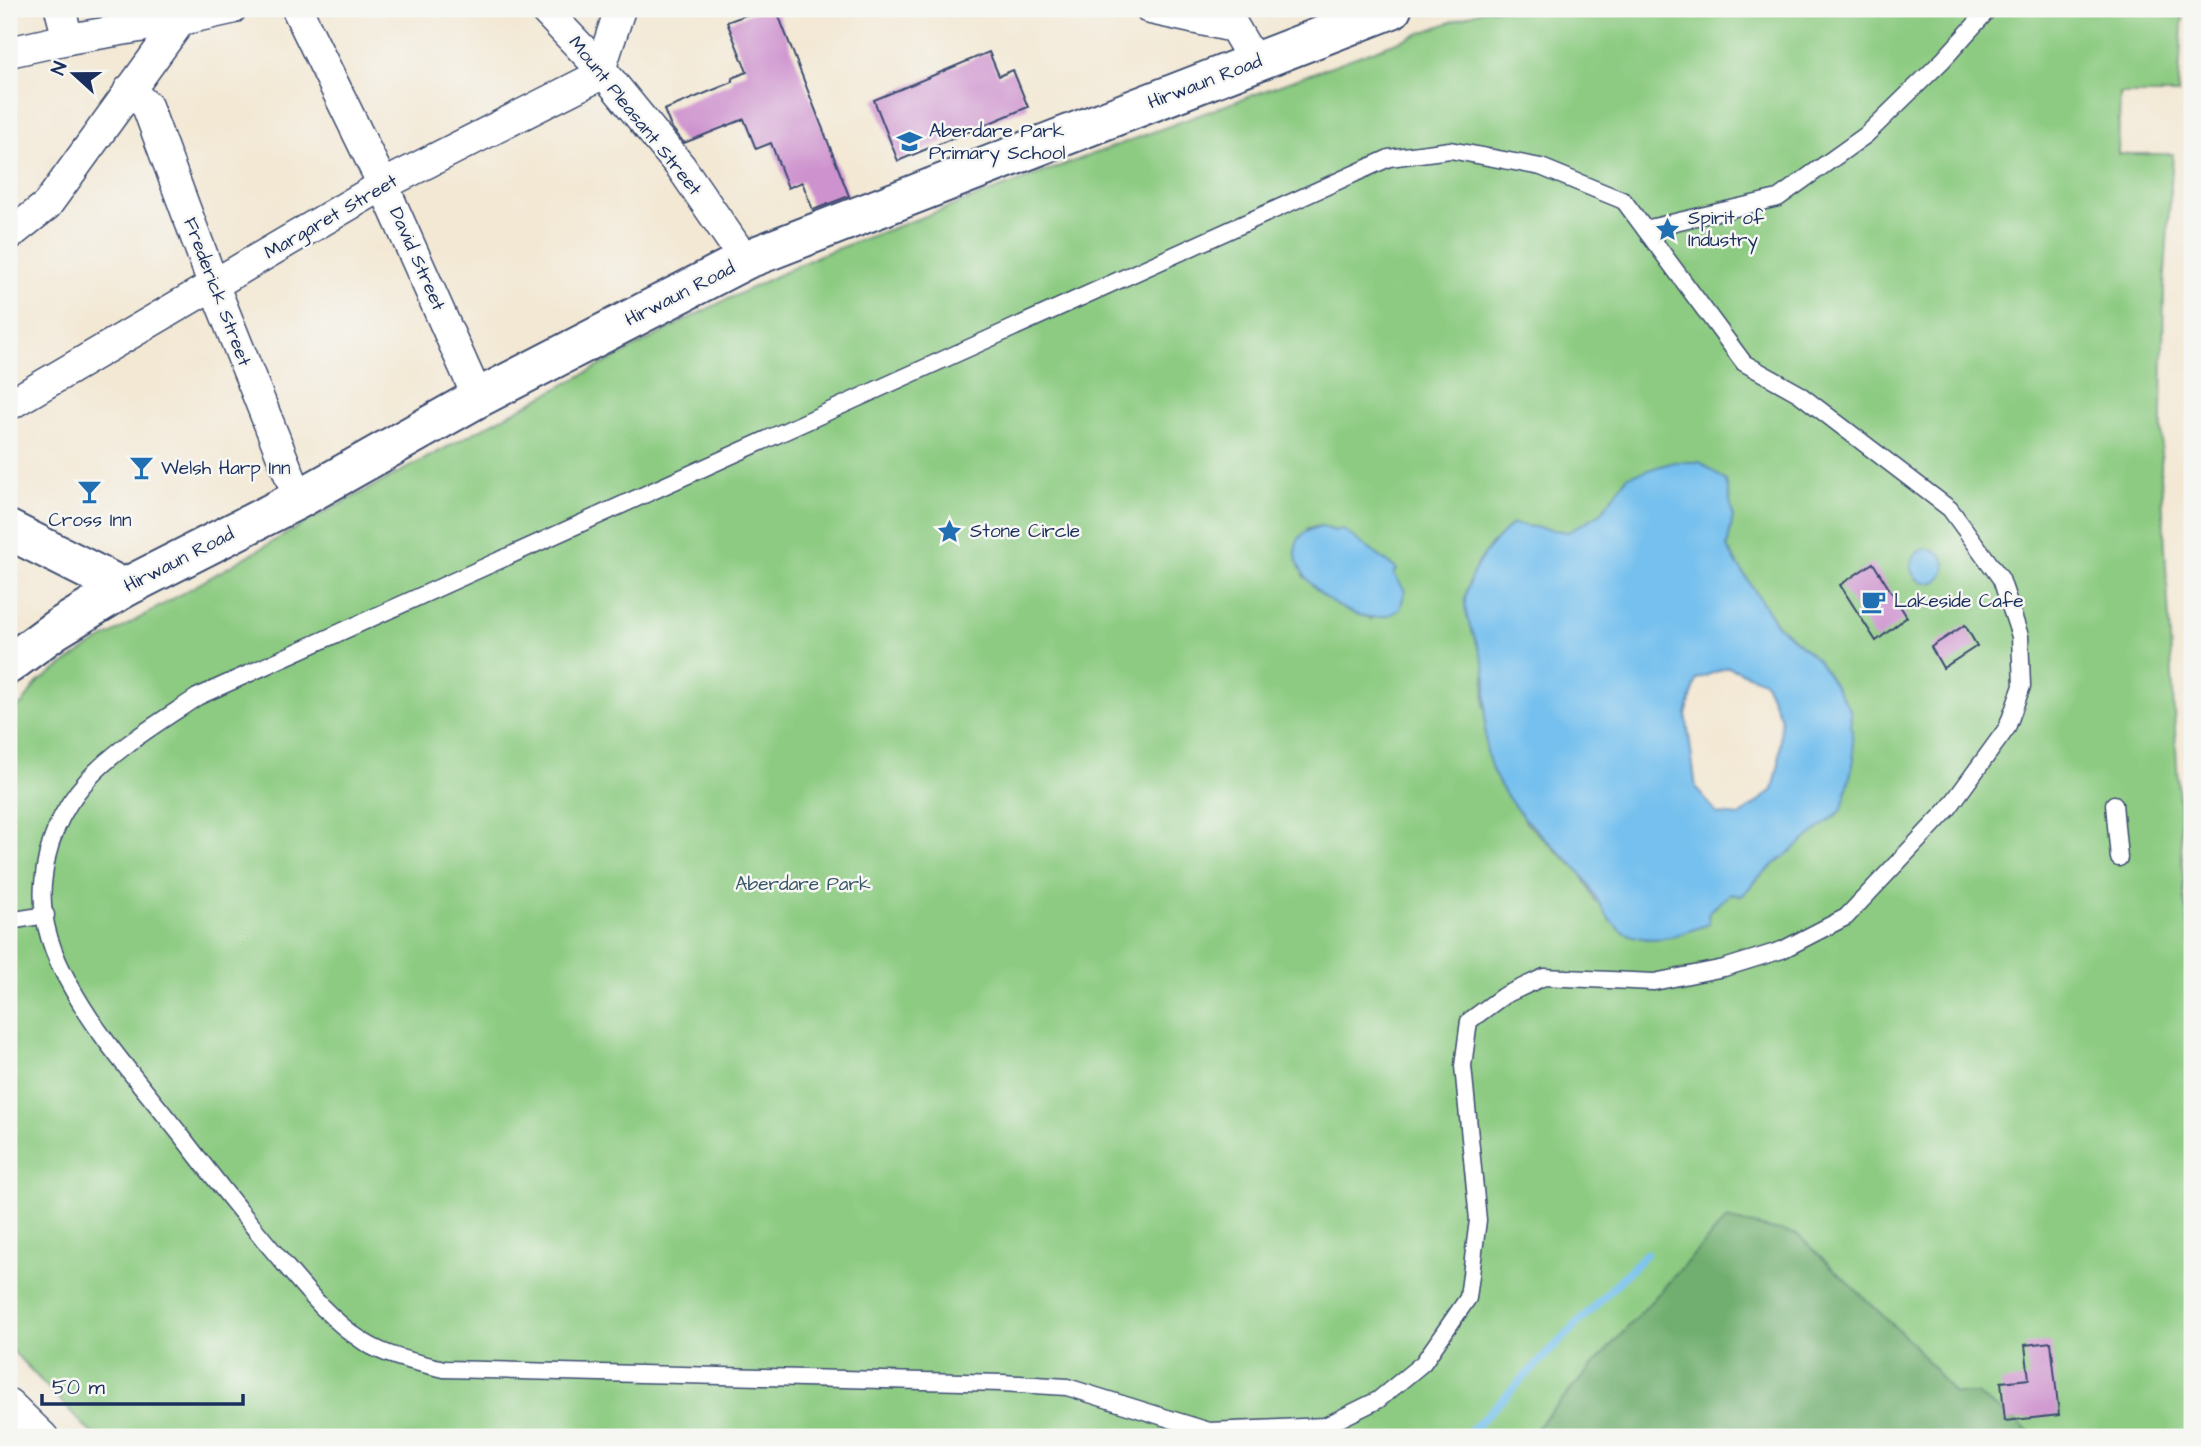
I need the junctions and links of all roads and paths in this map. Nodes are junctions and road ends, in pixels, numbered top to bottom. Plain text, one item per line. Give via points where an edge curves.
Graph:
1 (60, 9) edge
2 (231, 9) edge
3 (297, 9) edge
4 (544, 9) edge
5 (620, 9) edge
6 (1151, 9) edge
7 (1392, 9) edge
8 (1989, 9) edge
9 (181, 20) junction
10 (68, 39) junction
11 (9, 52) edge
12 (1255, 63) junction
13 (600, 68) junction
14 (129, 90) junction
15 (383, 185) junction
16 (1645, 229) junction
17 (9, 235) edge
18 (745, 260) junction
19 (214, 286) junction
20 (478, 398) junction
21 (9, 405) edge
22 (299, 499) junction
23 (9, 530) edge
24 (124, 588) junction
25 (9, 664) edge
26 (2114, 804) dead end
27 (2119, 858) dead end
28 (46, 915) junction
29 (9, 921) edge
30 (9, 1404) edge
31 (1332, 1430) edge
32 (43, 1437) edge

1 - 10 street
2 - 9 street
3 - 15 street, David Street
4 - 13 street, Mount Pleasant Street
5 - 13 street
6 - 12 street via 1234,26
7 - 12 main road, Hirwaun Road
8 - 16 lane via 1867,135 1778,198
9 - 10 street
9 - 14 street
10 - 11 street
12 - 18 main road, Hirwaun Road
13 - 15 street, Margaret Street via 598,76
13 - 18 street, Mount Pleasant Street via 681,167
14 - 17 street via 47,205
14 - 19 street, Frederick Street via 147,106
15 - 19 street, Margaret Street
15 - 20 street, David Street
16 - 28 lane via 1624,201 1541,167 1450,150 1389,158 197,697 109,756 72,795 53,839 43,885
16 - 31 lane via 1744,363 1798,393 1950,509 2001,579 2020,636 2021,686 2007,728 1948,809 1846,917 1782,950 1654,982 1544,977 1503,996 1469,1021 1463,1066 1478,1220 1468,1298 1423,1363
18 - 20 main road, Hirwaun Road
19 - 21 street, Margaret Street
19 - 22 street, Frederick Street
20 - 22 main road, Hirwaun Road
22 - 24 main road, Hirwaun Road
23 - 24 main road
24 - 25 main road, Hirwaun Road
26 - 27 lane
28 - 29 lane
28 - 31 lane via 50,944 102,1034 246,1220 325,1312 366,1343 444,1369 1067,1387 1209,1431
30 - 32 street

